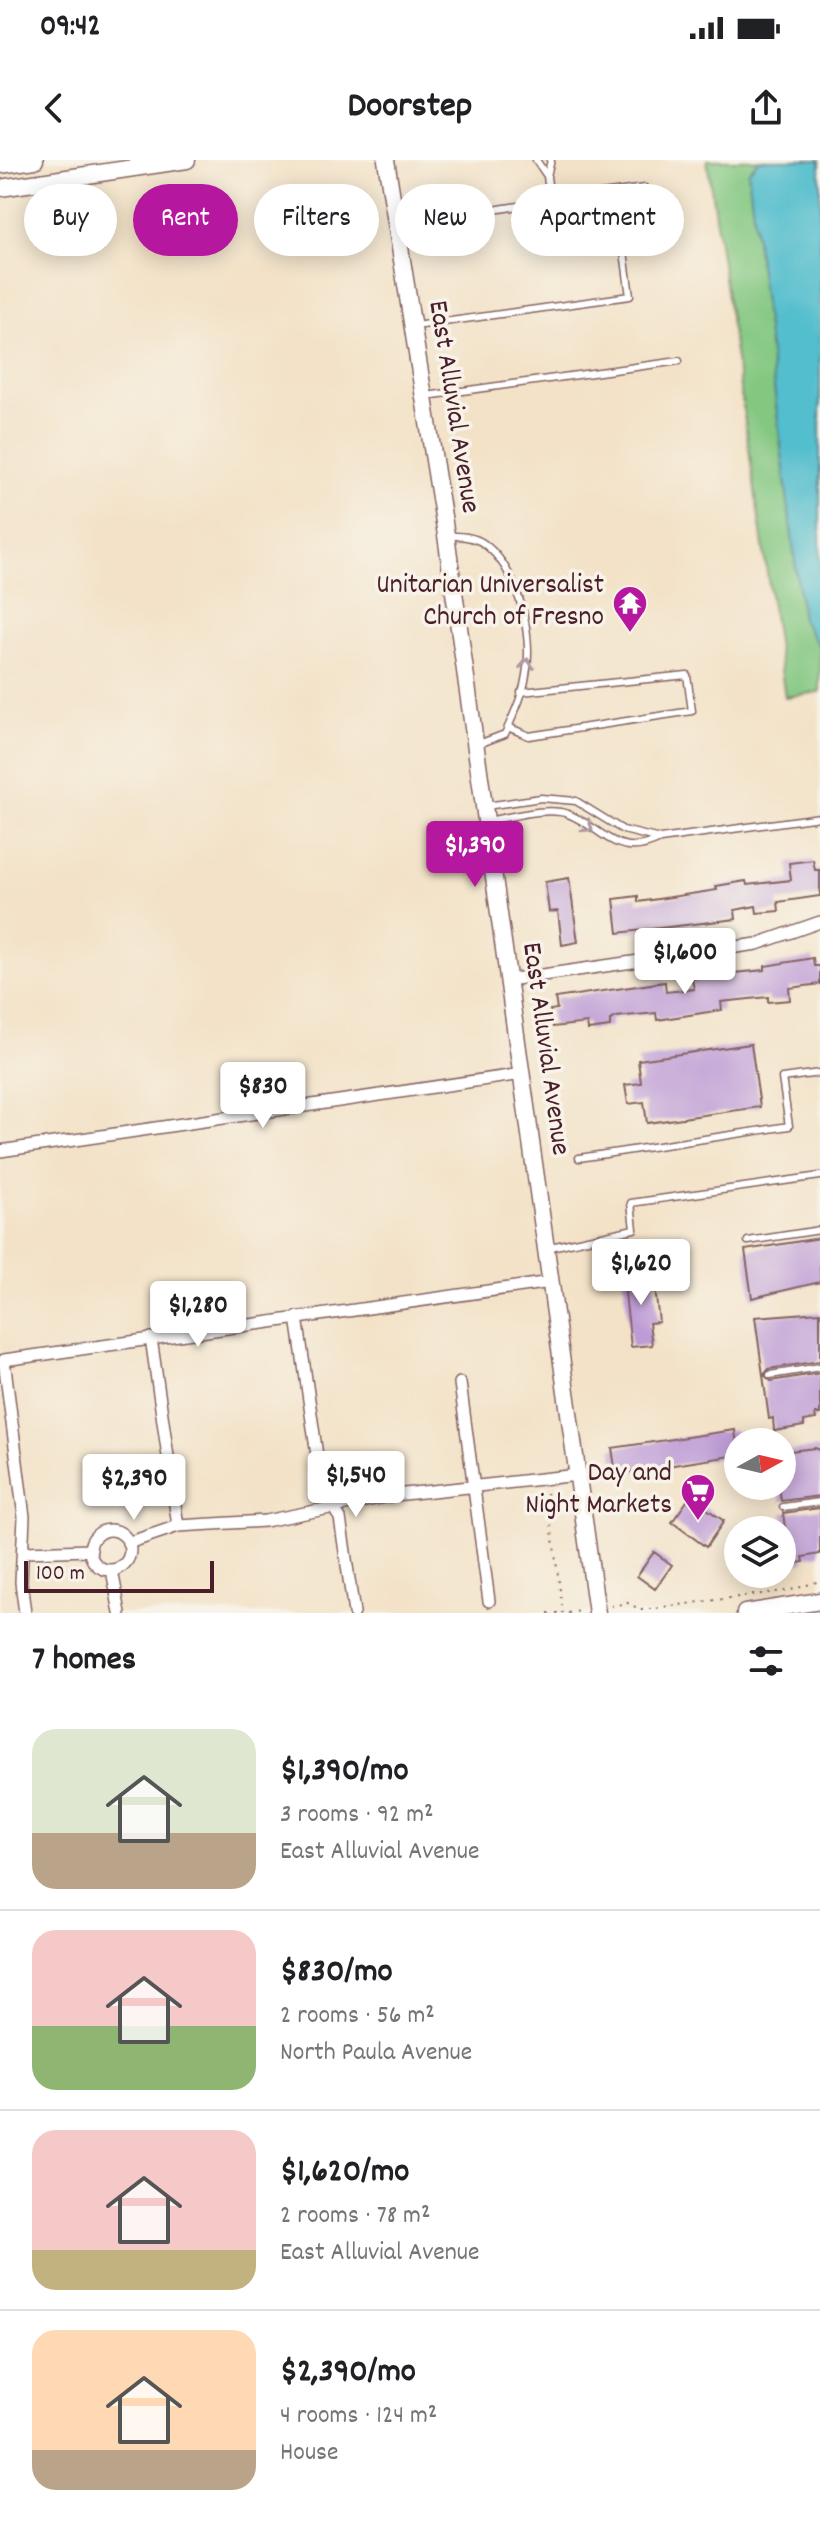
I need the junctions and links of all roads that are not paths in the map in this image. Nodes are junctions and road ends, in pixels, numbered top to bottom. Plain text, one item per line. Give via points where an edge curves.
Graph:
1 (35, 160) edge
2 (187, 160) edge
3 (386, 160) edge
4 (536, 160) edge
5 (551, 160) edge
6 (0, 165) edge
7 (547, 176) junction
8 (548, 184) edge
9 (0, 188) edge
10 (625, 256) edge
11 (412, 327) junction
12 (679, 361) dead end
13 (423, 397) junction
14 (446, 535) junction
15 (521, 692) junction
16 (508, 727) junction
17 (476, 745) junction
18 (485, 814) junction
19 (820, 817) edge
20 (660, 839) junction
21 (820, 922) edge
22 (508, 980) junction
23 (820, 1073) edge
24 (522, 1074) junction
25 (0, 1151) edge
26 (579, 1158) dead end
27 (820, 1176) edge
28 (820, 1230) edge
29 (748, 1241) dead end
30 (546, 1248) junction
31 (551, 1282) junction
32 (297, 1317) junction
33 (151, 1338) junction
34 (820, 1367) edge
35 (770, 1375) dead end
36 (460, 1383) dead end
37 (578, 1475) junction
38 (473, 1486) junction
39 (820, 1502) edge
40 (333, 1507) junction
41 (783, 1507) dead end
42 (178, 1526) junction
43 (128, 1543) junction
44 (91, 1550) junction
45 (23, 1552) junction
46 (112, 1570) junction
47 (489, 1601) dead end
48 (820, 1601) edge
49 (118, 1612) edge
50 (25, 1613) edge
51 (354, 1613) edge
52 (597, 1613) edge
53 (745, 1613) edge

1 - 6 street
2 - 9 street
3 - 11 street, East Alluvial Avenue
4 - 7 lane
5 - 7 lane
7 - 8 lane
10 - 11 lane via 630,296
11 - 13 street, East Alluvial Avenue
12 - 13 lane
13 - 14 street, East Alluvial Avenue
15 -> 14 lane via 526,630 506,572 483,543
14 - 17 street, East Alluvial Avenue
15 - 16 lane
15 - 16 lane via 687,675 692,711 529,736
16 - 17 lane via 500,739
17 - 18 street, East Alluvial Avenue
18 -> 20 lane via 567,813 621,846 644,847
18 - 20 lane via 541,798 576,801 623,830
18 - 22 street, East Alluvial Avenue
19 - 20 lane
21 - 22 street via 757,944
22 - 24 street, East Alluvial Avenue
23 - 26 lane via 782,1078 789,1126
24 - 25 street
24 - 30 street, East Alluvial Avenue
27 - 30 lane via 631,1203 634,1229
28 - 29 lane
30 - 31 street, East Alluvial Avenue
31 - 32 street
31 - 37 street, East Alluvial Avenue
32 - 33 street
32 - 40 street via 322,1490
33 - 42 street
33 - 45 street via 4,1360 24,1517
34 - 35 lane
36 - 38 street
37 - 38 street
37 - 52 street, East Alluvial Avenue
38 - 40 street
38 - 47 street
39 - 41 lane
40 - 42 street via 265,1521
40 - 51 street via 340,1518
42 - 43 street
43 - 44 street via 120,1533 108,1531 96,1536
43 - 46 street via 126,1561
44 - 45 street
44 - 46 street via 97,1565
45 - 50 street
46 - 49 street
48 - 53 street

